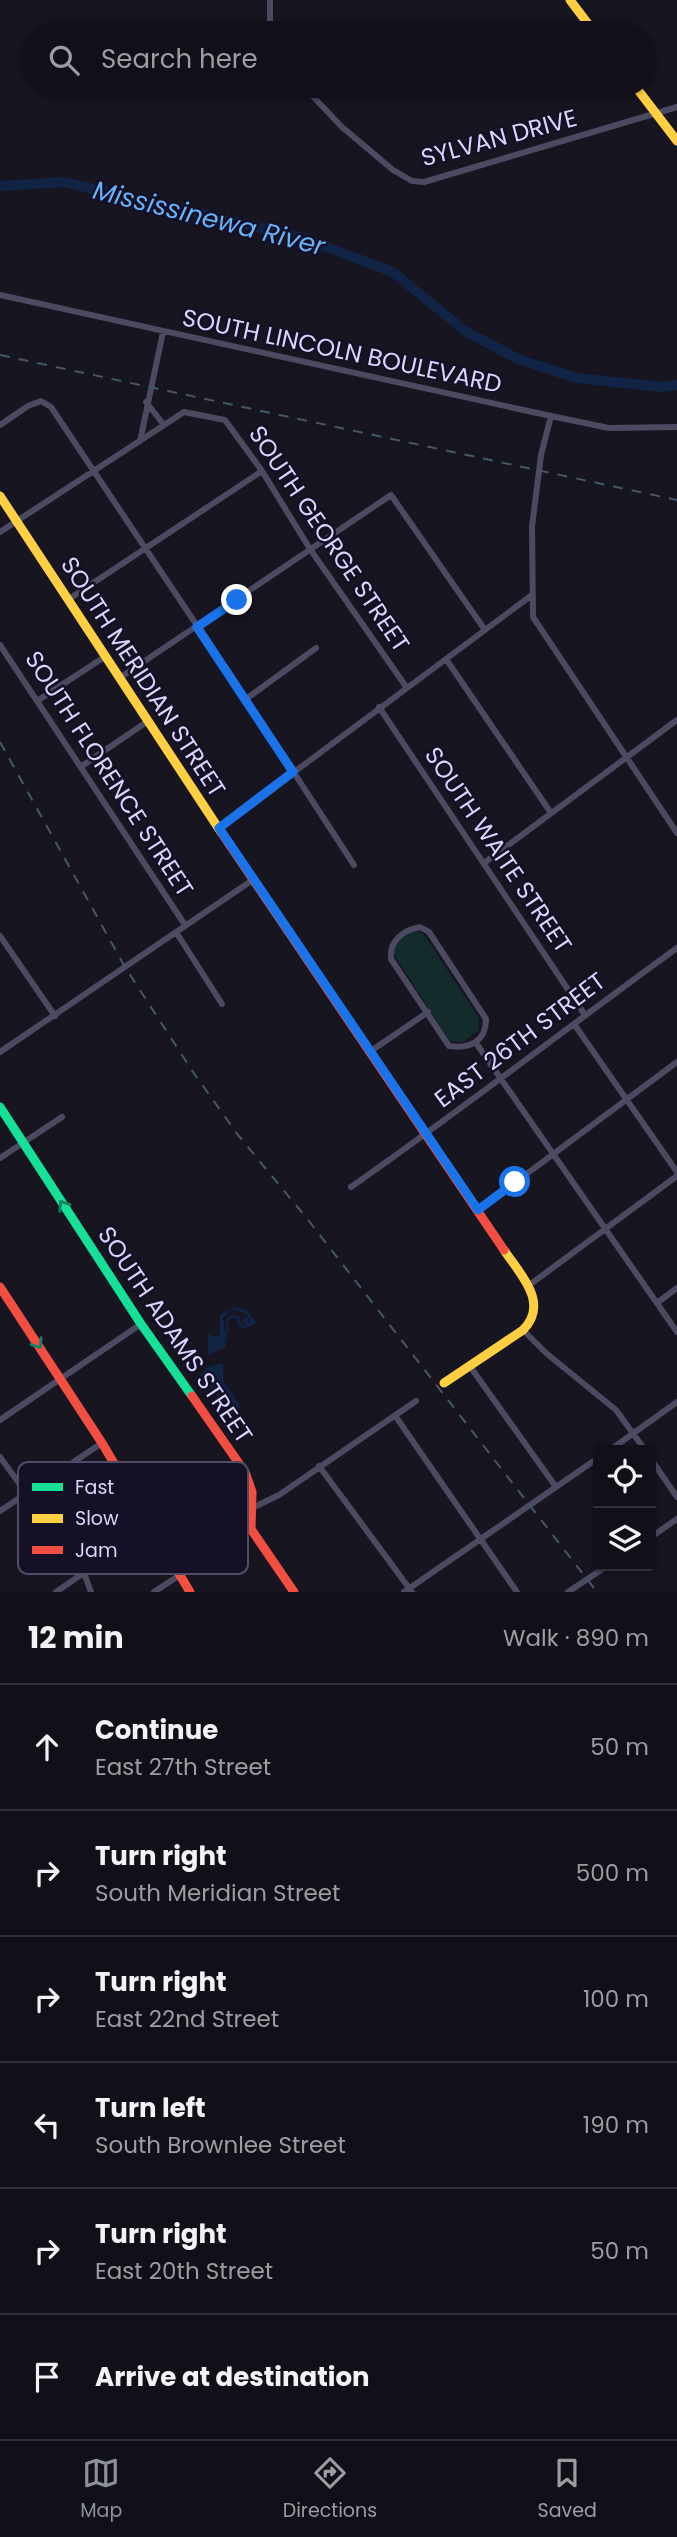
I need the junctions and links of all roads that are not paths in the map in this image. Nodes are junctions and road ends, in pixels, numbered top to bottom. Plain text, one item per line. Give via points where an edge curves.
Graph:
1 (270, 0) edge
2 (570, 0) edge
3 (271, 21) edge
4 (586, 21) edge
5 (314, 98) edge
6 (644, 98) edge
7 (677, 107) edge
8 (656, 114) junction
9 (677, 141) edge
10 (0, 295) edge
11 (163, 332) junction
12 (146, 402) junction
13 (551, 416) junction
14 (0, 425) edge
15 (164, 425) junction
16 (677, 427) edge
17 (140, 441) junction
18 (94, 471) junction
19 (262, 471) junction
20 (0, 496) edge
21 (17, 522) junction
22 (0, 532) edge
23 (145, 547) junction
24 (310, 549) junction
25 (533, 595) junction
26 (69, 599) junction
27 (197, 627) junction
28 (485, 630) junction
29 (0, 645) edge
30 (316, 648) dead end
31 (106, 656) junction
32 (446, 659) junction
33 (121, 677) junction
34 (407, 688) junction
35 (246, 699) junction
36 (37, 701) junction
37 (379, 708) junction
38 (677, 720) edge
39 (148, 721) junction
40 (627, 756) junction
41 (82, 766) junction
42 (293, 772) junction
43 (551, 813) junction
44 (219, 828) junction
45 (677, 833) edge
46 (484, 863) junction
47 (354, 865) dead end
48 (254, 878) junction
49 (186, 925) junction
50 (176, 932) junction
51 (0, 936) edge
52 (677, 948) edge
53 (222, 1004) dead end
54 (428, 1012) junction
55 (585, 1014) junction
56 (55, 1016) junction
57 (574, 1024) junction
58 (476, 1043) junction
59 (371, 1051) junction
60 (0, 1052) edge
61 (677, 1062) edge
62 (499, 1078) junction
63 (626, 1101) junction
64 (0, 1107) edge
65 (62, 1116) dead end
66 (426, 1135) junction
67 (23, 1143) junction
68 (554, 1154) junction
69 (0, 1158) edge
70 (677, 1174) edge
71 (351, 1187) dead end
72 (478, 1210) junction
73 (603, 1229) junction
74 (528, 1286) junction
75 (0, 1287) edge
76 (677, 1288) edge
77 (657, 1303) junction
78 (141, 1324) junction
79 (523, 1330) junction
80 (677, 1332) edge
81 (470, 1365) junction
82 (60, 1378) junction
83 (444, 1383) dead end
84 (416, 1401) dead end
85 (677, 1402) edge
86 (396, 1417) junction
87 (0, 1420) edge
88 (634, 1434) junction
89 (102, 1443) junction
90 (618, 1445) edge
91 (642, 1445) edge
92 (0, 1457) edge
93 (593, 1461) edge
94 (74, 1462) edge
95 (113, 1462) edge
96 (238, 1462) edge
97 (319, 1466) junction
98 (656, 1466) edge
99 (248, 1481) edge
100 (18, 1483) edge
101 (556, 1487) junction
102 (677, 1497) edge
103 (18, 1499) edge
104 (250, 1510) junction
105 (0, 1511) edge
106 (248, 1513) edge
107 (677, 1519) edge
108 (656, 1534) edge
109 (480, 1540) junction
110 (600, 1571) edge
111 (83, 1574) edge
112 (84, 1574) edge
113 (180, 1575) joint
114 (408, 1591) edge
115 (56, 1592) edge
116 (92, 1592) edge
117 (154, 1592) edge
118 (190, 1592) edge
119 (293, 1592) edge
120 (517, 1592) edge
121 (569, 1592) edge

1 - 3 street
2 - 4 street
5 - 8 street, SYLVAN DRIVE via 393,170 424,182
6 - 8 street
7 - 8 street, SYLVAN DRIVE
8 - 9 street
10 - 11 street, SOUTH LINCOLN BOULEVARD
11 - 12 street
11 - 13 street, SOUTH LINCOLN BOULEVARD
12 - 15 street
12 - 17 street
13 - 16 street, SOUTH LINCOLN BOULEVARD via 609,428
13 - 25 street via 534,514
14 - 18 street via 41,401 51,407
15 - 17 street, SOUTH GEORGE STREET
15 - 19 street, SOUTH GEORGE STREET via 184,412 225,420
17 - 18 street, SOUTH GEORGE STREET
18 - 21 street, SOUTH GEORGE STREET
18 - 23 street
19 - 23 street
19 - 24 street, SOUTH GEORGE STREET
20 - 21 street, SOUTH MERIDIAN STREET
21 - 22 street, SOUTH GEORGE STREET
21 - 26 street, SOUTH MERIDIAN STREET
23 - 26 street
23 - 27 street
24 - 27 street
24 - 28 street via 391,495
24 - 34 street, SOUTH GEORGE STREET
25 - 28 street
25 - 40 street via 533,617
26 - 31 street, SOUTH MERIDIAN STREET
27 - 33 street
27 - 35 street
28 - 32 street
29 - 36 street, SOUTH FLORENCE STREET
30 - 35 street
31 - 33 street, SOUTH MERIDIAN STREET
31 - 36 street
32 - 34 street
32 - 43 street
33 - 39 street, SOUTH MERIDIAN STREET
34 - 37 street
35 - 42 street
36 - 41 street, SOUTH FLORENCE STREET
37 - 42 street
37 - 46 street, SOUTH WAITE STREET
38 - 40 street
39 - 41 street
39 - 44 street, SOUTH MERIDIAN STREET
40 - 43 street
40 - 45 street
41 - 49 street, SOUTH FLORENCE STREET
42 - 44 street
42 - 47 street
43 - 46 street
44 - 48 street, SOUTH MERIDIAN STREET
46 - 55 street, SOUTH WAITE STREET
48 - 49 street
48 - 59 street, SOUTH MERIDIAN STREET
49 - 50 street
50 - 53 street, SOUTH FLORENCE STREET
50 - 56 street
51 - 56 street
52 - 55 street, EAST 26TH STREET
54 - 58 street via 449,1046
54 - 58 street via 391,959 395,940 410,929 429,932 486,1019 486,1030
54 - 59 street
55 - 57 street, EAST 26TH STREET
56 - 60 street
57 - 62 street, EAST 26TH STREET
57 - 63 street
58 - 62 street
59 - 66 street, SOUTH MERIDIAN STREET
61 - 63 street
62 - 66 street, EAST 26TH STREET
62 - 68 street
63 - 68 street
63 - 70 street
64 - 67 street, SOUTH ADAMS STREET
65 - 67 street
66 - 71 street, EAST 26TH STREET
66 - 72 street, SOUTH MERIDIAN STREET
67 - 69 street
78 -> 67 street, SOUTH ADAMS STREET
68 - 72 street
68 - 73 street
70 - 73 street
72 - 74 street, SOUTH MERIDIAN STREET
73 - 74 street
73 - 77 street
74 - 79 street, SOUTH MERIDIAN STREET via 537,1307 534,1321
75 -> 82 street
76 - 77 street
77 - 80 street
78 - 82 street
78 - 96 street, SOUTH ADAMS STREET
79 - 81 street
79 - 88 street via 616,1410
81 - 83 street
81 - 101 street
82 - 87 street
82 - 89 street
84 - 86 street
85 - 88 street
86 - 97 street
86 - 109 street
88 - 90 street
88 - 91 street
89 - 94 street
89 - 95 street
92 - 100 street
93 - 101 street
97 - 104 street
97 - 114 street
98 - 102 street
99 - 104 street, SOUTH ADAMS STREET
101 - 109 street
103 - 105 street
104 - 106 street
104 - 119 street, SOUTH ADAMS STREET via 251,1529
107 - 108 street
109 - 114 street
109 - 120 street
110 - 121 street
111 - 115 street
112 - 116 street
113 - 117 street
113 - 118 street

